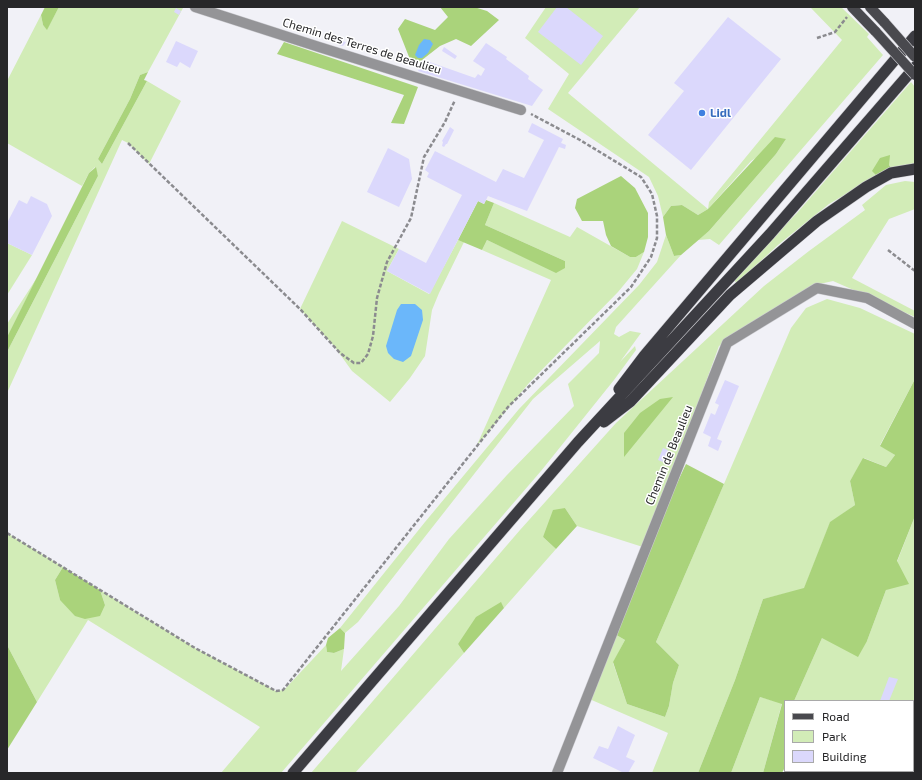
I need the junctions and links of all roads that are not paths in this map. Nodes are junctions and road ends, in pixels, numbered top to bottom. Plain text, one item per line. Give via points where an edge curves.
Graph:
1 (196, 7) edge
2 (870, 7) edge
3 (851, 11) edge
4 (915, 36) edge
5 (915, 57) edge
6 (915, 67) edge
7 (915, 75) edge
8 (521, 110) road end
9 (915, 169) edge
10 (915, 324) edge
11 (578, 442) junction
12 (293, 773) edge
13 (557, 773) edge

1 - 8 street, Chemin des Terres de Beaulieu
2 - 5 main road, bridge
3 - 7 main road, bridge via 876,32
4 - 11 highway via 644,356
6 - 11 highway via 770,234
9 - 11 highway via 890,173 817,221 730,295 630,402
10 - 13 street, Chemin de Beaulieu via 867,298 817,288 727,343
11 - 12 highway

